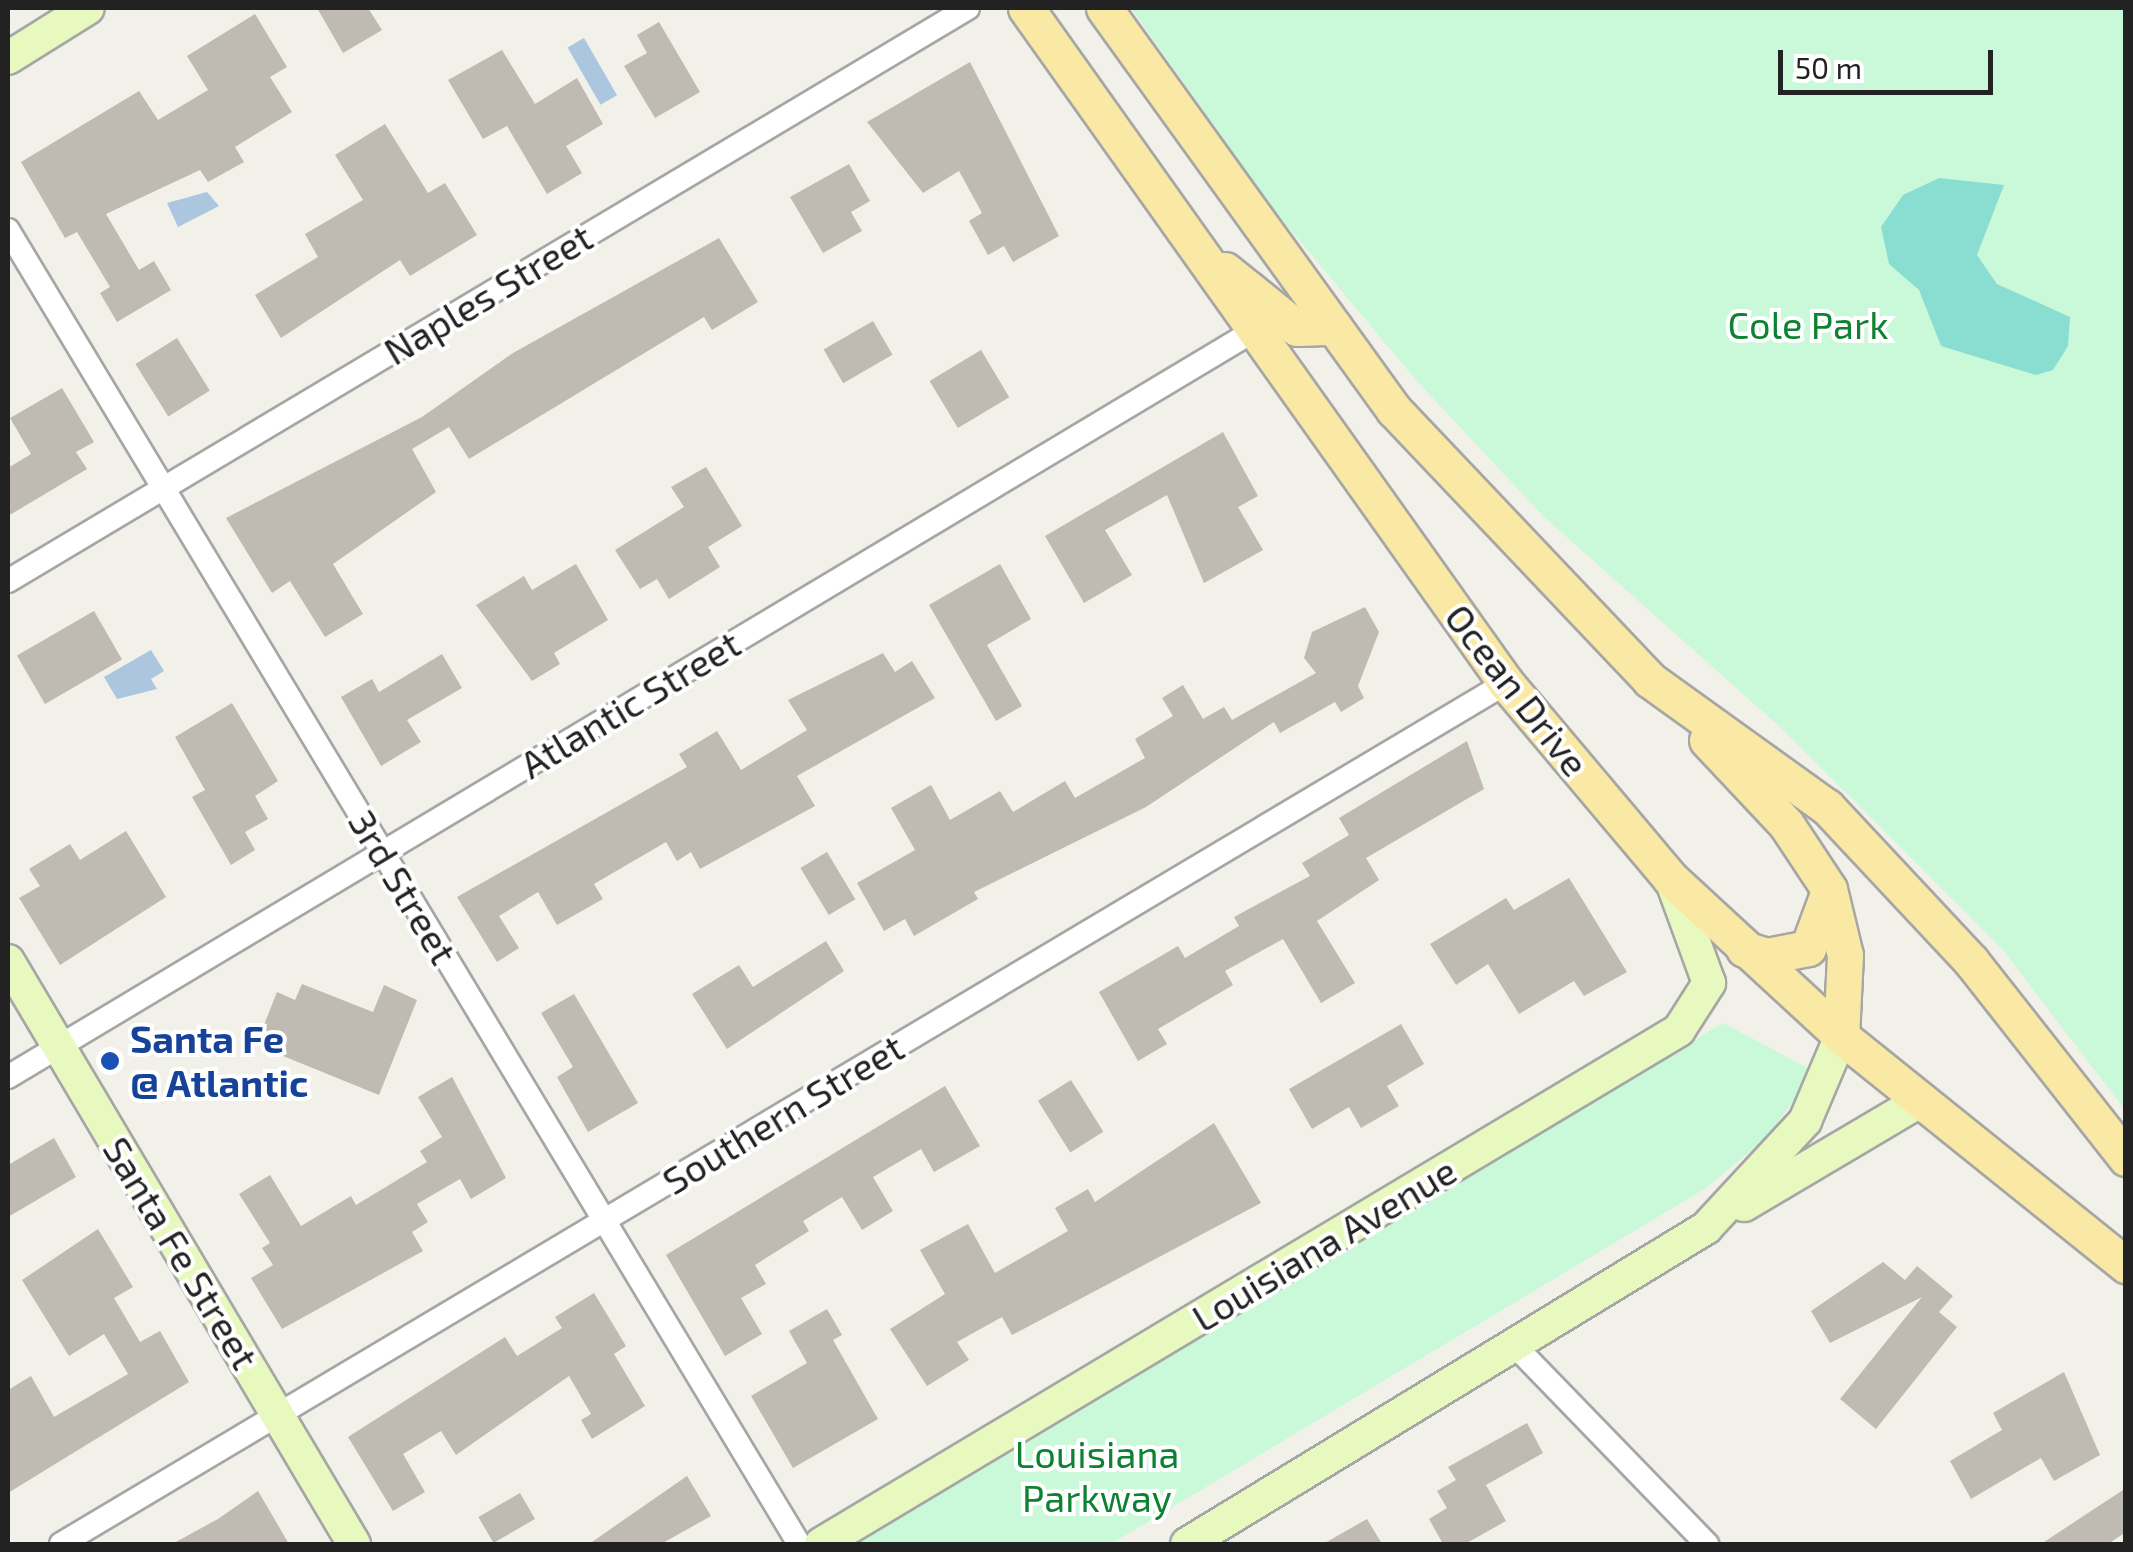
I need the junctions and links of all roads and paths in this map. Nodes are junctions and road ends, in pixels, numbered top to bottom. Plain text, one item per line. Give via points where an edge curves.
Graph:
1 (88, 8) edge
2 (968, 8) edge
3 (1026, 8) edge
4 (1104, 8) edge
5 (8, 58) edge
6 (8, 230) edge
7 (1182, 233) junction
8 (1334, 327) junction
9 (1252, 332) junction
10 (163, 488) junction
11 (8, 581) edge
12 (1650, 680) junction
13 (1506, 683) junction
14 (382, 852) junction
15 (1670, 878) junction
16 (1829, 890) junction
17 (1744, 949) junction
18 (8, 961) edge
19 (1841, 1036) junction
20 (58, 1046) junction
21 (8, 1077) edge
22 (1918, 1102) junction
23 (2126, 1158) edge
24 (604, 1220) junction
25 (1706, 1228) junction
26 (2126, 1264) edge
27 (1518, 1349) junction
28 (278, 1415) junction
29 (60, 1544) edge
30 (354, 1544) edge
31 (799, 1544) edge
32 (822, 1544) edge
33 (1187, 1544) edge
34 (1707, 1544) edge

1 - 5 main road
2 - 10 street, Naples Street
3 - 7 main road, Ocean Drive
4 - 8 main road
6 - 10 street, 3rd Street
7 - 8 main road via 1296,328
7 - 9 main road, Ocean Drive
8 - 12 main road via 1394,410
9 - 13 main road, Ocean Drive
9 - 14 street, Atlantic Street
10 - 11 street, Naples Street
10 - 14 street, 3rd Street
12 - 16 main road via 1786,824
12 - 23 main road via 1827,807 1970,961
13 - 15 main road, Ocean Drive
13 - 24 street, Southern Street
14 - 20 street, Atlantic Street
14 - 24 street, 3rd Street
15 - 17 main road, Ocean Drive
15 - 32 main road, Louisiana Avenue via 1709,983 1679,1030
16 - 17 main road via 1808,948 1766,956
16 - 19 main road via 1845,955
17 - 19 main road, Ocean Drive
18 - 20 main road, Santa Fe Street
19 - 22 main road, Ocean Drive
19 - 25 main road via 1805,1120
20 - 21 street, Atlantic Street
20 - 28 main road, Santa Fe Street
22 - 25 main road
22 - 26 main road, Ocean Drive
24 - 28 street, Southern Street
24 - 31 street, 3rd Street
25 - 27 main road
27 - 33 main road
27 - 34 street
28 - 29 street, Southern Street
28 - 30 main road, Santa Fe Street

